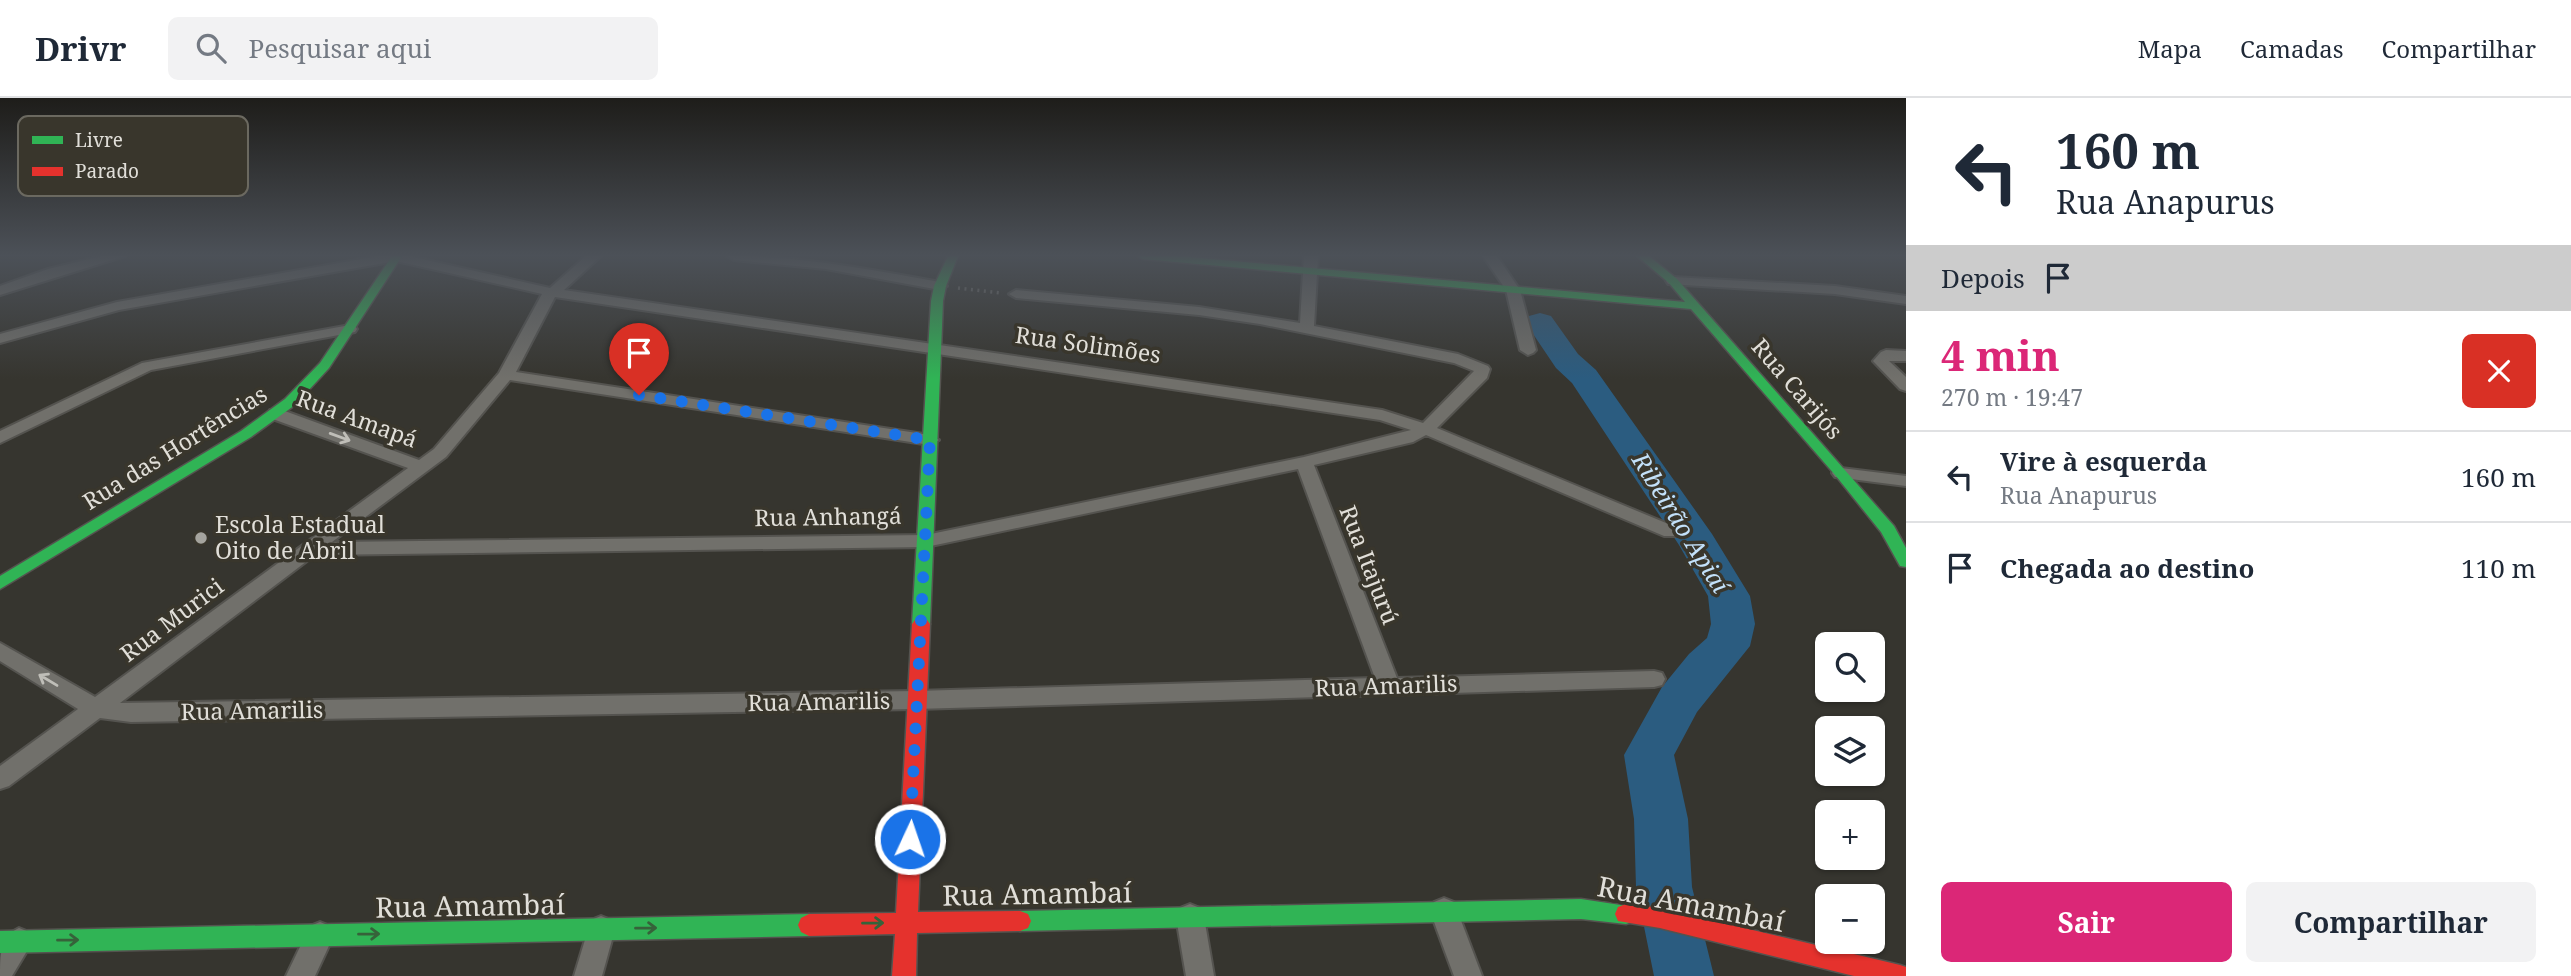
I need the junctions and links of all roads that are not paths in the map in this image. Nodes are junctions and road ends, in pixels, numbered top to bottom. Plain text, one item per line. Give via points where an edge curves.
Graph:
1 (167, 297) edge
2 (370, 297) edge
3 (548, 297) edge
4 (586, 297) edge
5 (939, 297) edge
6 (1049, 297) edge
7 (1308, 297) edge
8 (1515, 297) edge
9 (1592, 297) edge
10 (1686, 297) edge
11 (1882, 297) edge
12 (1906, 300) edge
13 (1694, 306) junction
14 (1307, 328) junction
15 (350, 329) junction
16 (0, 339) edge
17 (934, 347) junction
18 (1528, 350) dead end
19 (1906, 356) edge
20 (506, 375) junction
21 (1906, 386) edge
22 (276, 414) junction
23 (1426, 429) junction
24 (0, 438) edge
25 (930, 440) junction
26 (1304, 462) junction
27 (422, 467) junction
28 (1841, 473) junction
29 (1906, 481) edge
30 (1671, 532) dead end
31 (926, 541) junction
32 (308, 549) junction
33 (1906, 562) edge
34 (0, 583) edge
35 (0, 651) edge
36 (1654, 679) dead end
37 (1389, 686) junction
38 (916, 700) junction
39 (95, 708) junction
40 (0, 779) edge
41 (1444, 911) junction
42 (1190, 917) junction
43 (906, 923) junction
44 (601, 929) junction
45 (320, 935) junction
46 (10, 941) edge
47 (0, 969) edge
48 (300, 976) edge
49 (588, 976) edge
50 (904, 976) edge
51 (1200, 976) edge
52 (1468, 976) edge
53 (1900, 976) edge

1 - 16 street via 117,306
2 - 15 street, Rua das Hortências
3 - 20 street, Rua Murici
4 - 17 street, Rua Solimões
5 - 17 street
6 - 14 street via 1199,311
7 - 14 street
8 - 18 street
9 - 13 street
10 - 13 street, Rua Carijós
11 - 12 street
13 - 28 street, Rua Carijós
14 - 23 street, Rua Anhangá via 1458,359 1482,369
15 - 22 street, Rua das Hortências via 326,365
15 - 24 street via 147,366
17 - 23 street, Rua Solimões via 1349,408
17 - 25 street
19 - 21 street via 1886,355 1881,361
20 - 25 street
20 - 27 street, Rua Murici via 451,442
22 -> 27 street, Rua Amapá
22 - 34 street, Rua das Hortências
23 - 26 street, Rua Anhangá via 1407,438
23 - 30 street, Rua Solimões
25 - 31 street
26 - 31 street, Rua Anhangá
26 - 37 street, Rua Itajurú
27 - 32 street, Rua Murici
28 - 29 street
28 - 33 street, Rua Carijós via 1888,530
31 - 32 street, Rua Anhangá
31 - 38 street
32 - 39 street, Rua Murici
39 -> 35 street, Rua Amarilis
36 - 37 street, Rua Amarilis
37 - 38 street, Rua Amarilis
38 - 39 street, Rua Amarilis via 149,713
38 - 43 street
39 - 40 street, Rua Murici
41 - 42 street, Rua Amambaí
41 - 52 street
41 - 53 street, Rua Amambaí via 1581,909 1661,918
42 - 43 street, Rua Amambaí
42 - 51 street
44 -> 43 street, Rua Amambaí
43 - 50 street
45 -> 44 street, Rua Amambaí
44 - 49 street
46 -> 45 street, Rua Amambaí
45 - 48 street
46 - 47 street

